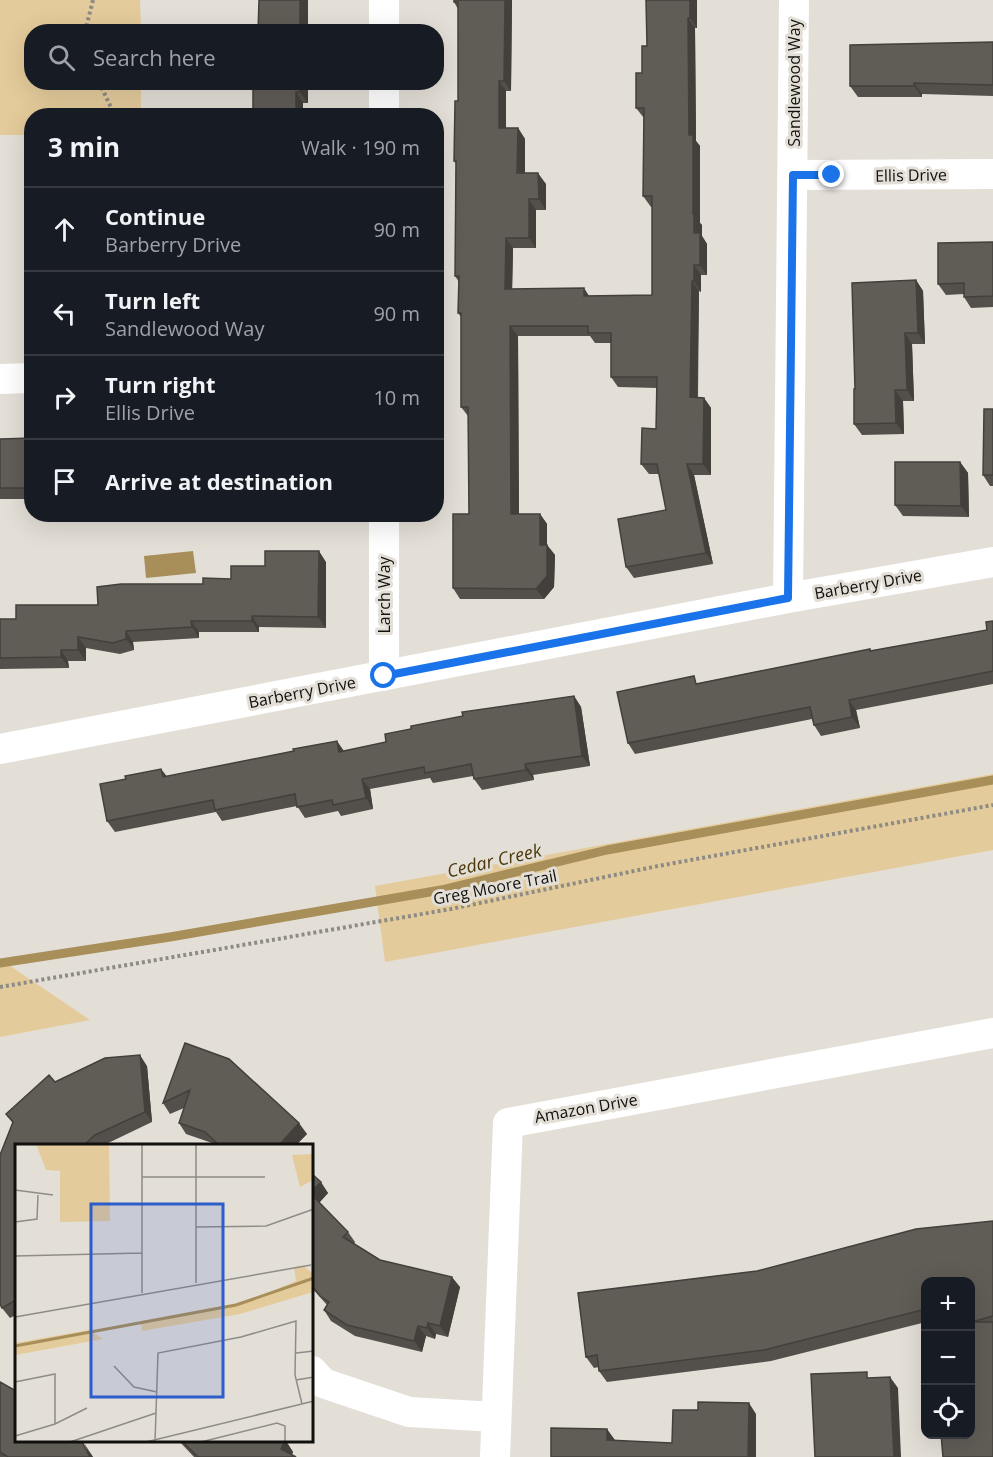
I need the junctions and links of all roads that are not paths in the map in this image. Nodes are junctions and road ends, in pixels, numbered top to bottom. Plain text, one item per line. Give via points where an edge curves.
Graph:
1 (384, 0) edge
2 (794, 0) edge
3 (384, 24) edge
4 (384, 90) edge
5 (384, 108) edge
6 (993, 174) edge
7 (793, 175) junction
8 (24, 378) edge
9 (0, 379) edge
10 (384, 522) edge
11 (993, 561) edge
12 (788, 598) junction
13 (384, 676) junction
14 (0, 749) edge
15 (993, 1033) edge
16 (314, 1373) edge
17 (496, 1417) junction
18 (495, 1457) edge

1 - 3 street
2 - 7 street, Sandlewood Way
4 - 5 street
6 - 7 street, Ellis Drive
7 - 12 street, Sandlewood Way
8 - 9 street
10 - 13 street, Larch Way
11 - 12 street, Barberry Drive
12 - 13 street, Barberry Drive
13 - 14 street, Barberry Drive
15 - 17 street, Amazon Drive via 508,1123
16 - 17 street via 323,1383 409,1412
17 - 18 street, Amazon Drive

